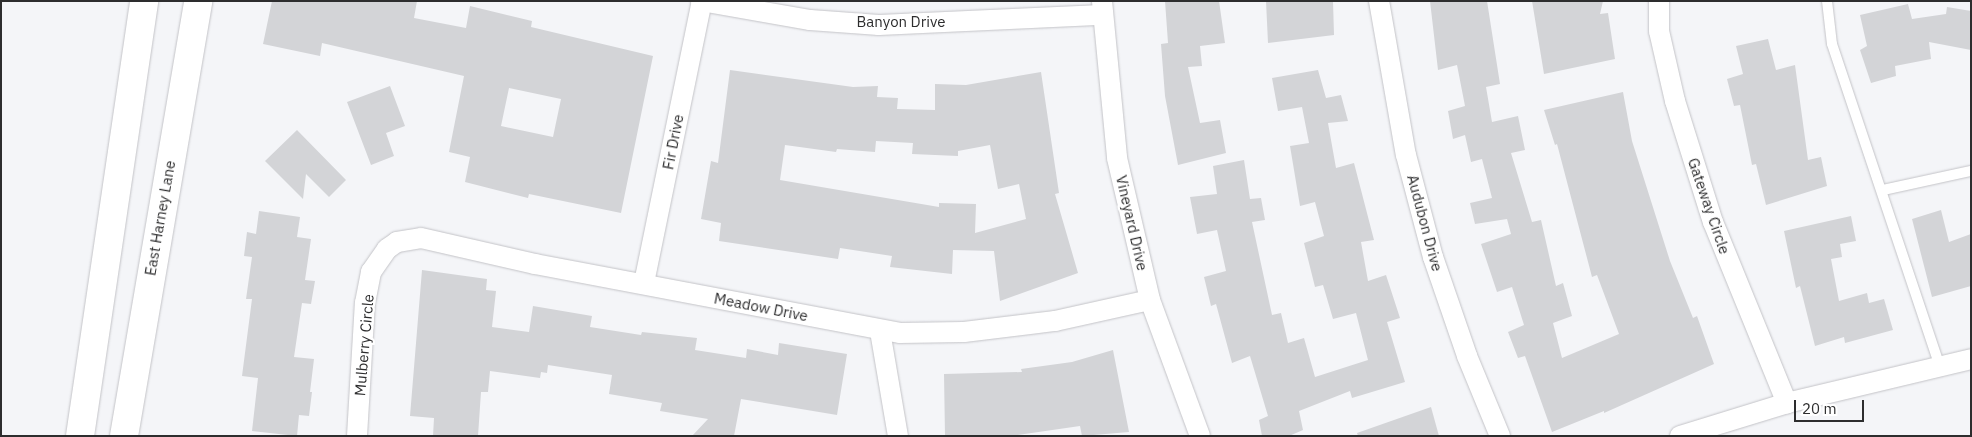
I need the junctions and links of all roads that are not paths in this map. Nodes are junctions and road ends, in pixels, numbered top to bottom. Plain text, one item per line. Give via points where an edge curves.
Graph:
1 (144, 1) edge
2 (198, 1) edge
3 (701, 1) edge
4 (1379, 1) edge
5 (1659, 1) edge
6 (1827, 1) edge
7 (1102, 8) edge
8 (1971, 171) edge
9 (1883, 190) junction
10 (381, 258) joint
11 (644, 283) junction
12 (1150, 300) junction
13 (880, 331) junction
14 (1971, 359) edge
15 (1940, 366) junction
16 (1787, 403) junction
17 (80, 436) edge
18 (124, 436) edge
19 (357, 436) edge
20 (898, 436) edge
21 (1200, 436) edge
22 (1500, 436) edge
23 (1680, 436) edge

1 - 17 main road
2 - 18 main road, East Harney Lane
3 - 7 street, Banyon Drive via 810,20 879,25
3 - 11 street, Fir Drive
4 - 22 street, Audubon Drive via 1406,155 1433,258 1467,356
5 - 16 street, Gateway Circle via 1659,31 1675,101 1704,194
6 - 9 lane via 1832,44
7 - 12 street, Vineyard Drive via 1117,158
8 - 9 lane
9 - 15 lane
10 - 11 street, Meadow Drive via 397,242 421,238 535,264
10 - 19 street, Mulberry Circle via 371,272 365,303
11 - 13 street, Meadow Drive
12 - 13 street, Meadow Drive via 1055,321 964,332
12 - 21 street, Vineyard Drive
13 - 20 street
14 - 15 street
15 - 16 street
16 - 23 street

